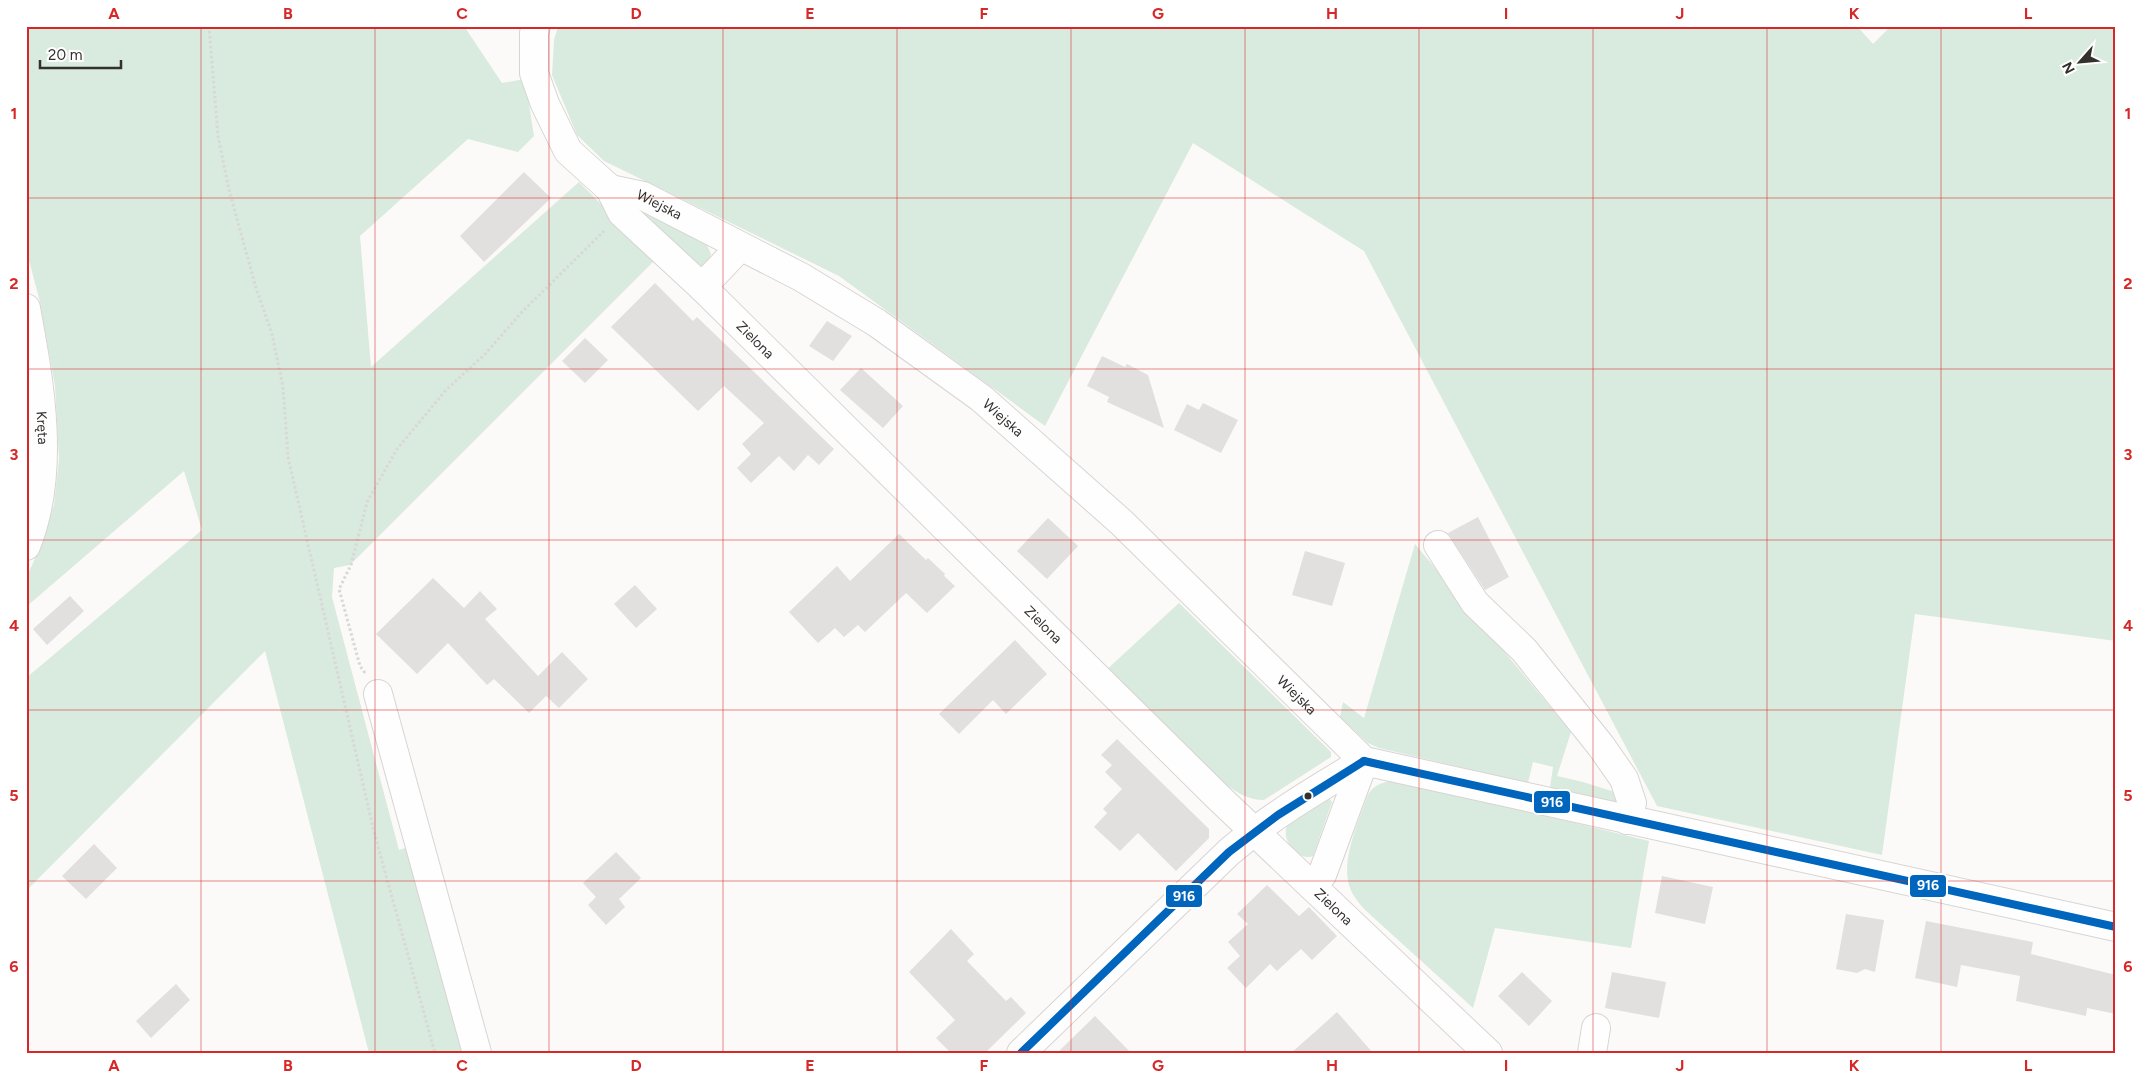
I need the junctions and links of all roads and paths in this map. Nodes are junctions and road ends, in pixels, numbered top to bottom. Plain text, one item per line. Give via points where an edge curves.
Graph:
1 (209, 26) edge
2 (536, 26) edge
3 (610, 189) junction
4 (622, 213) junction
5 (740, 247) junction
6 (702, 287) junction
7 (26, 308) edge
8 (1438, 545) dead end
9 (26, 546) edge
10 (378, 694) joint
11 (1364, 761) junction
12 (1628, 820) junction
13 (1254, 831) junction
14 (1311, 885) junction
15 (2116, 926) edge
16 (435, 1053) edge
17 (477, 1053) edge
18 (1021, 1053) edge
19 (1488, 1053) edge

1 - 16 path via 218,136 229,190 272,334 283,387 288,458 374,832
2 - 3 street via 534,72 545,104 568,151
3 - 4 street, Zielona
3 - 5 street, Wiejska via 644,196
4 - 6 street, Zielona
4 - 10 path via 446,390 397,449 368,502 351,565 339,589 360,666
5 - 6 street
5 - 11 street, Wiejska via 801,277 877,323 980,398 1121,522
6 - 13 street, Zielona
7 - 9 street, Kręta via 36,358 44,450 35,525
8 - 12 street via 1475,603 1524,650 1624,779 1632,803
10 - 17 street
11 - 12 street
11 - 13 street
11 - 14 street via 1322,875
12 - 15 street
13 - 14 street, Zielona
13 - 18 street
14 - 19 street, Zielona

